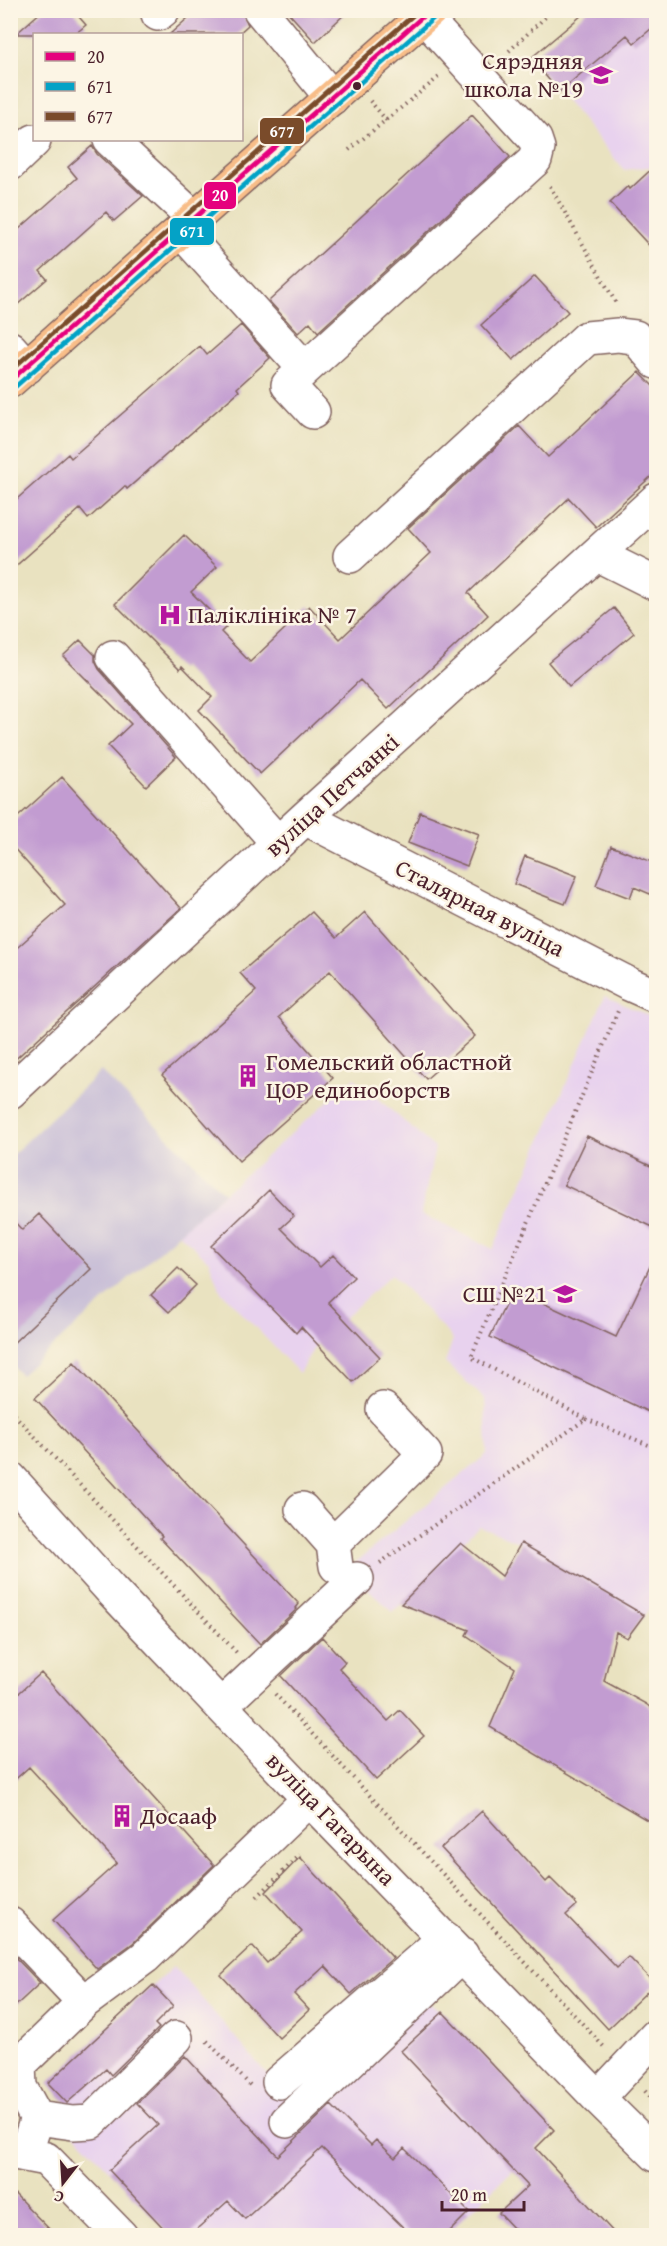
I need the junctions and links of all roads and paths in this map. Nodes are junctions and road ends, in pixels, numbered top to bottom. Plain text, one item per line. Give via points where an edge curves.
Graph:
1 (260, 10) edge
2 (553, 10) edge
3 (428, 14) edge
4 (509, 51) dead end
5 (462, 58) junction
6 (332, 98) junction
7 (34, 141) dead end
8 (111, 141) edge
9 (349, 150) dead end
10 (535, 160) junction
11 (10, 164) edge
12 (188, 225) junction
13 (635, 338) junction
14 (657, 362) edge
15 (16, 366) edge
16 (305, 369) junction
17 (313, 412) dead end
18 (657, 500) edge
19 (350, 555) dead end
20 (598, 555) junction
21 (657, 584) edge
22 (113, 657) dead end
23 (305, 818) junction
24 (278, 843) junction
25 (643, 990) edge
26 (10, 1092) edge
27 (384, 1409) dead end
28 (10, 1410) edge
29 (586, 1419) junction
30 (657, 1448) edge
31 (10, 1478) edge
32 (302, 1509) dead end
33 (333, 1544) junction
34 (349, 1587) junction
35 (255, 1673) junction
36 (222, 1705) junction
37 (309, 1799) junction
38 (300, 1855) dead end
39 (256, 1897) dead end
40 (10, 1924) edge
41 (454, 1946) junction
42 (84, 2002) junction
43 (657, 2036) edge
44 (176, 2038) joint
45 (15, 2060) edge
46 (624, 2069) junction
47 (267, 2086) joint
48 (598, 2098) junction
49 (657, 2104) edge
50 (37, 2118) junction
51 (287, 2121) dead end
52 (18, 2153) edge
53 (657, 2155) edge
54 (121, 2235) edge

1 - 6 street
2 - 4 path
3 - 5 street
3 - 6 main road
5 - 9 path
5 - 10 street via 535,139
6 - 12 main road
7 - 11 street
8 - 12 street
10 - 13 path
10 - 16 street
12 - 15 main road
12 - 16 street
13 - 14 street
13 - 19 street via 587,338
16 - 17 street via 288,385
18 - 20 street, вуліца Петчанкі
20 - 21 street
20 - 23 street, вуліца Петчанкі
22 - 24 street
23 - 24 street, вуліца Петчанкі
23 - 25 street, Сталярная вуліца
24 - 26 street, вуліца Петчанкі
25 - 29 path via 471,1357
27 - 33 street via 425,1454
28 - 35 path
29 - 30 path
29 - 34 path
31 - 36 street, вуліца Гагарына
32 - 33 street
33 - 34 street
34 - 35 street
35 - 36 street
35 - 46 path
36 - 37 street, вуліца Гагарына
37 - 41 street, вуліца Гагарына
37 - 42 street via 145,1956
38 - 39 path
40 - 42 street
41 - 47 street
41 - 48 street, вуліца Гагарына
41 - 51 street
42 - 45 street
43 - 46 street
44 - 47 path via 186,2047 200,2034
44 - 50 street via 91,2122
45 - 50 street via 20,2087
46 - 48 street
46 - 49 path
48 - 53 street, вуліца Гагарына
50 - 52 street
52 - 54 street via 46,2159

